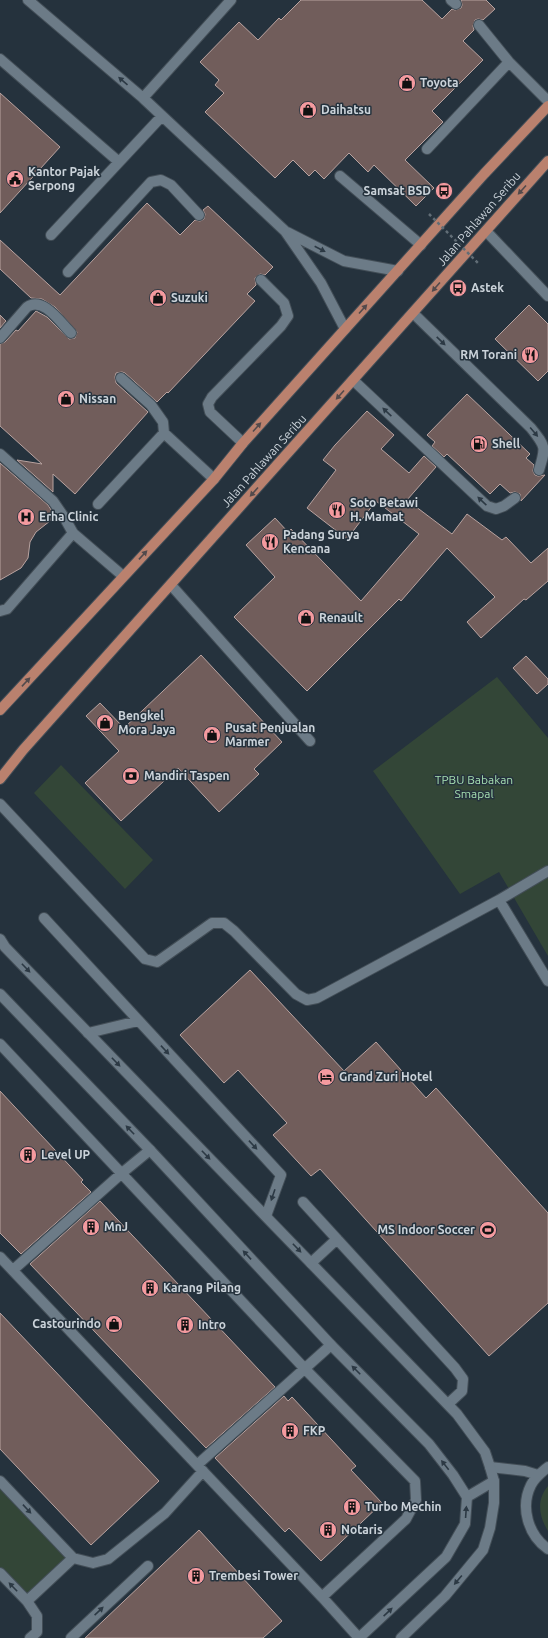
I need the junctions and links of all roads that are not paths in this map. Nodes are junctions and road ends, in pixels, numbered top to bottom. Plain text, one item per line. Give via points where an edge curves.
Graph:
1 (28, 0) edge
2 (231, 0) edge
3 (479, 25) dead end
4 (0, 59) edge
5 (509, 62) junction
6 (143, 98) junction
7 (548, 101) edge
8 (548, 106) edge
9 (162, 116) junction
10 (427, 149) dead end
11 (548, 161) edge
12 (119, 162) junction
13 (340, 176) dead end
14 (199, 215) dead end
15 (285, 231) junction
16 (486, 231) junction
17 (51, 235) dead end
18 (421, 246) junction
19 (398, 271) junction
20 (68, 272) dead end
21 (261, 280) dead end
22 (548, 296) edge
23 (413, 313) junction
24 (345, 329) junction
25 (71, 333) dead end
26 (0, 338) edge
27 (121, 378) dead end
28 (353, 380) junction
29 (164, 433) junction
30 (243, 443) junction
31 (0, 454) edge
32 (539, 470) dead end
33 (214, 478) junction
34 (515, 498) dead end
35 (98, 504) dead end
36 (73, 533) junction
37 (123, 576) junction
38 (171, 585) junction
39 (0, 611) edge
40 (0, 710) edge
41 (310, 741) dead end
42 (0, 779) edge
43 (0, 804) edge
44 (548, 871) edge
45 (499, 900) junction
46 (44, 918) dead end
47 (2, 947) edge
48 (548, 981) edge
49 (0, 994) edge
50 (138, 1021) junction
51 (88, 1033) junction
52 (0, 1044) edge
53 (150, 1150) junction
54 (122, 1173) junction
55 (303, 1202) dead end
56 (266, 1216) junction
57 (337, 1239) junction
58 (0, 1257) edge
59 (311, 1263) junction
60 (12, 1270) junction
61 (331, 1345) junction
62 (305, 1369) junction
63 (448, 1404) junction
64 (490, 1467) junction
65 (548, 1467) edge
66 (200, 1468) junction
67 (538, 1475) junction
68 (0, 1480) edge
69 (494, 1481) junction
70 (467, 1497) junction
71 (548, 1549) edge
72 (73, 1558) junction
73 (148, 1566) dead end
74 (0, 1573) edge
75 (322, 1597) junction
76 (27, 1601) junction
77 (30, 1638) edge
78 (71, 1638) edge
79 (359, 1638) edge
80 (401, 1638) edge

6 -> 1 street
2 - 6 street
3 - 5 street
4 - 12 street
5 - 7 street
5 - 10 street
6 - 9 street
8 - 18 main road, Jalan Pahlawan Seribu
9 - 12 street
9 - 15 street
11 -> 16 main road, Jalan Pahlawan Seribu
12 - 17 street
13 - 18 street
14 - 20 street via 171,185 161,180 151,182
15 -> 19 street via 344,261
15 - 24 street via 321,283
16 - 22 street
16 -> 23 main road, Jalan Pahlawan Seribu
18 - 19 main road, Jalan Pahlawan Seribu
24 -> 19 main road, Jalan Pahlawan Seribu
21 - 30 street via 284,303 288,316 212,396 208,404 210,412
23 - 28 main road, Jalan Pahlawan Seribu
23 -> 32 street via 540,439 545,451
30 -> 24 main road, Jalan Pahlawan Seribu
25 - 26 street via 46,307 37,303 27,307
27 - 29 street via 151,405 163,422
34 -> 28 street via 496,509 487,506
28 -> 38 main road, Jalan Pahlawan Seribu
29 - 33 street
29 - 35 street
30 - 33 main road, Jalan Pahlawan Seribu
31 - 36 street via 53,501
37 -> 33 main road, Jalan Pahlawan Seribu
36 - 37 street
36 - 39 street via 7,609
40 -> 37 main road, Jalan Pahlawan Seribu
38 - 41 street
38 - 42 main road, Jalan Pahlawan Seribu
43 - 45 street via 144,959 156,962 212,923 224,923 234,930 296,994 307,1000 317,998
44 - 45 street
45 - 48 street
46 - 50 street
47 -> 51 street
53 -> 49 street
50 - 51 street
50 -> 56 street via 281,1175
51 -> 56 street
52 - 54 street
53 - 54 street
61 -> 53 street
54 - 60 street
54 - 62 street
55 - 57 street
56 -> 59 street
57 - 59 street
57 - 63 street via 463,1379 462,1391
58 - 60 street
59 - 63 street
60 - 66 street
61 - 62 street
70 -> 61 street via 429,1444
62 - 66 street
62 - 75 street via 415,1481 416,1500 406,1519
63 - 64 street via 485,1452
64 - 67 street
64 - 69 street
65 - 67 street
66 - 72 street via 165,1513 108,1559 93,1563
66 - 75 street
67 - 71 street via 527,1497 526,1510 534,1534
68 -> 72 street
69 - 70 street
69 -> 80 street via 494,1503 483,1550 445,1596
79 -> 70 street via 446,1557 465,1524
72 - 76 street
78 -> 73 street
76 -> 74 street
75 - 79 street
76 - 77 street via 37,1616 37,1632

